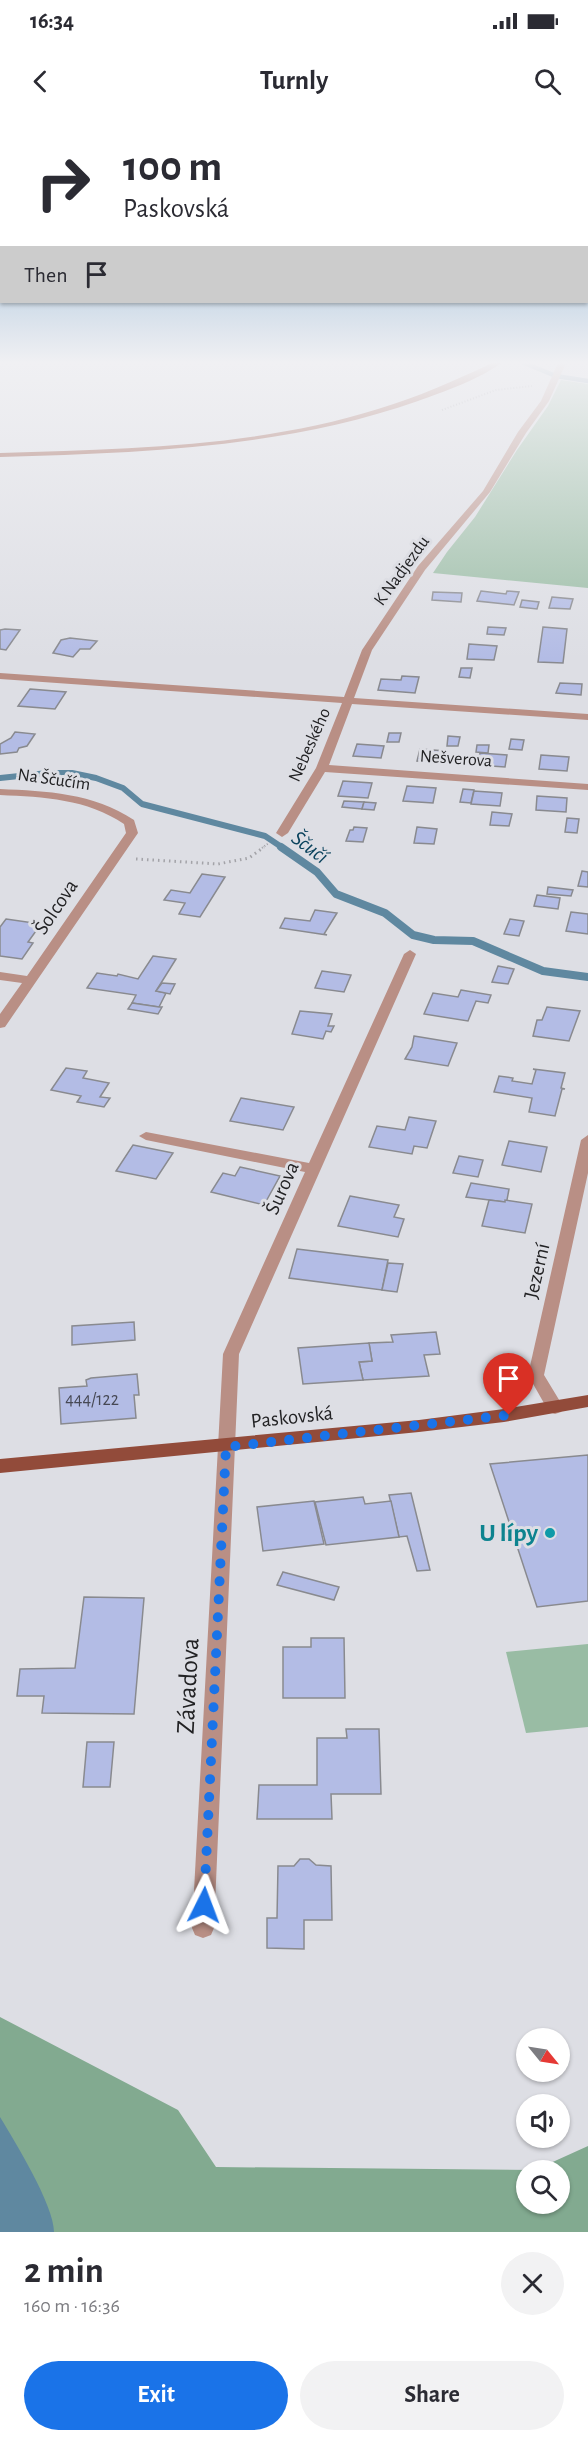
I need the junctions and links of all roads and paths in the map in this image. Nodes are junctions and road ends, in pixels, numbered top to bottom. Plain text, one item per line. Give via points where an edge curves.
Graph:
1 (504, 462) edge
2 (0, 675) edge
3 (347, 700) junction
4 (588, 717) edge
5 (322, 768) junction
6 (588, 787) edge
7 (0, 792) edge
8 (282, 833) dead end
9 (265, 846) dead end
10 (114, 857) junction
11 (410, 954) dead end
12 (0, 976) edge
13 (30, 980) junction
14 (0, 1024) edge
15 (146, 1136) dead end
16 (588, 1140) edge
17 (314, 1169) junction
18 (588, 1401) edge
19 (555, 1408) junction
20 (226, 1447) junction
21 (0, 1466) edge
22 (203, 1928) dead end

1 - 3 street, K Nadjezdu via 486,492 421,568 367,650
2 - 3 street
3 - 4 street
3 - 5 street, Nebeského
5 - 6 street, Nešverova
5 - 8 street, Nebeského
7 - 10 street, Na Ščučím via 76,799 121,815 130,822 132,833
9 - 10 path via 249,858 218,864
10 - 13 street, Šolcova
11 - 17 street, Šurova
12 - 13 street
13 - 14 street, Šolcova
15 - 17 street
16 - 19 street, Jezerní via 536,1375
17 - 20 street, Šurova via 231,1354
18 - 19 main road, Paskovská
19 - 20 main road, Paskovská
20 - 21 main road, Paskovská
20 - 22 street, Závadova

